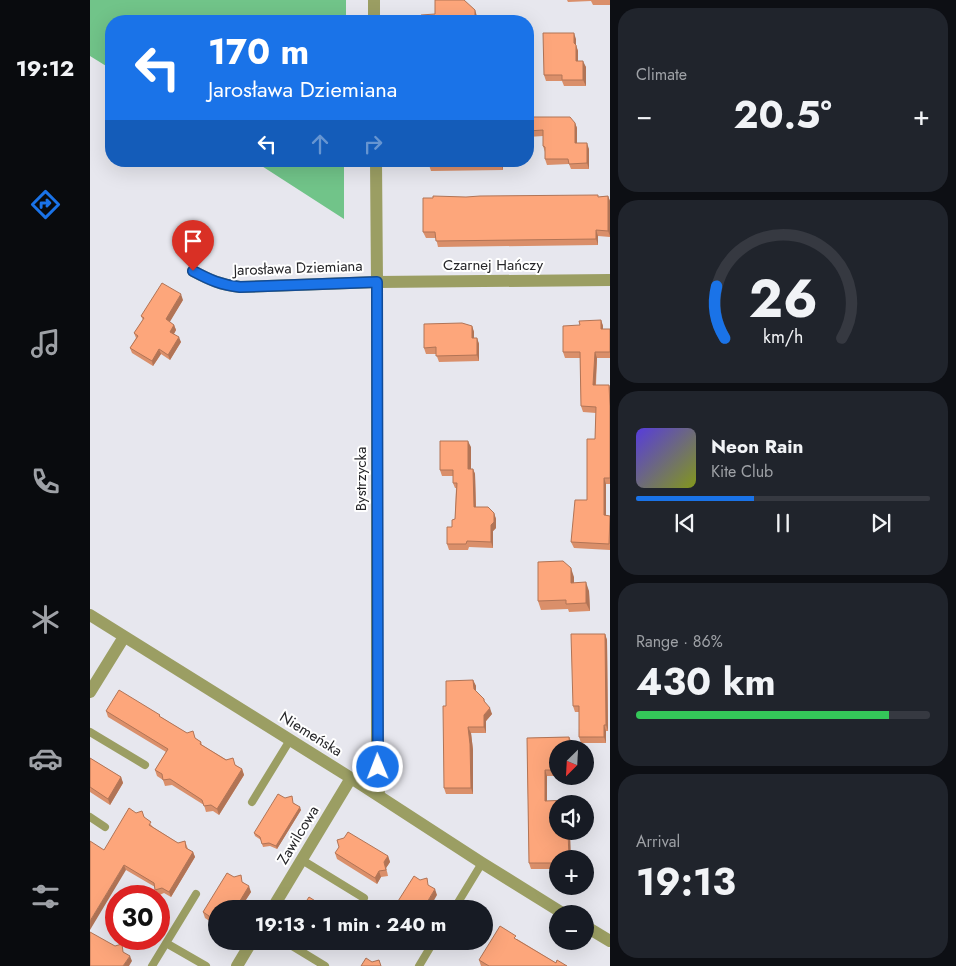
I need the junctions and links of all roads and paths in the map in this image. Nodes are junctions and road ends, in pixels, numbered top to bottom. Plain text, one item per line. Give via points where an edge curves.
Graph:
1 (374, 0) edge
2 (374, 15) edge
3 (376, 167) edge
4 (193, 271) dead end
5 (610, 280) edge
6 (377, 282) junction
7 (90, 615) edge
8 (124, 637) junction
9 (90, 692) edge
10 (90, 732) edge
11 (290, 740) junction
12 (144, 765) dead end
13 (352, 778) junction
14 (379, 796) junction
15 (252, 802) dead end
16 (90, 817) edge
17 (105, 826) dead end
18 (302, 860) junction
19 (482, 863) junction
20 (196, 894) dead end
21 (364, 898) dead end
22 (278, 900) edge
23 (459, 900) edge
24 (550, 905) edge
25 (594, 932) edge
26 (170, 936) edge
27 (610, 942) edge
28 (170, 945) edge
29 (162, 950) edge
30 (247, 950) edge
31 (299, 950) edge
32 (429, 950) edge
33 (152, 966) edge
34 (206, 966) edge
35 (237, 966) edge
36 (325, 966) edge
37 (419, 966) edge

1 - 2 street
3 - 6 street, Bystrzycka
4 - 6 street, Jarosława Dziemiana via 225,286 240,287
5 - 6 street, Czarnej Hańczy
6 - 14 street, Bystrzycka
7 - 8 street, Niemeńska
8 - 9 street
8 - 11 street, Niemeńska
10 - 12 lane
11 - 13 street, Niemeńska
11 - 15 lane
13 - 14 street, Niemeńska
13 - 18 street, Zawilcowa
14 - 19 street, Niemeńska
16 - 17 lane
18 - 21 lane
18 - 22 street, Zawilcowa
19 - 23 lane
19 - 24 street, Niemeńska
20 - 26 lane
25 - 27 street
28 - 34 lane
29 - 33 lane
30 - 35 street
31 - 36 lane
32 - 37 lane

